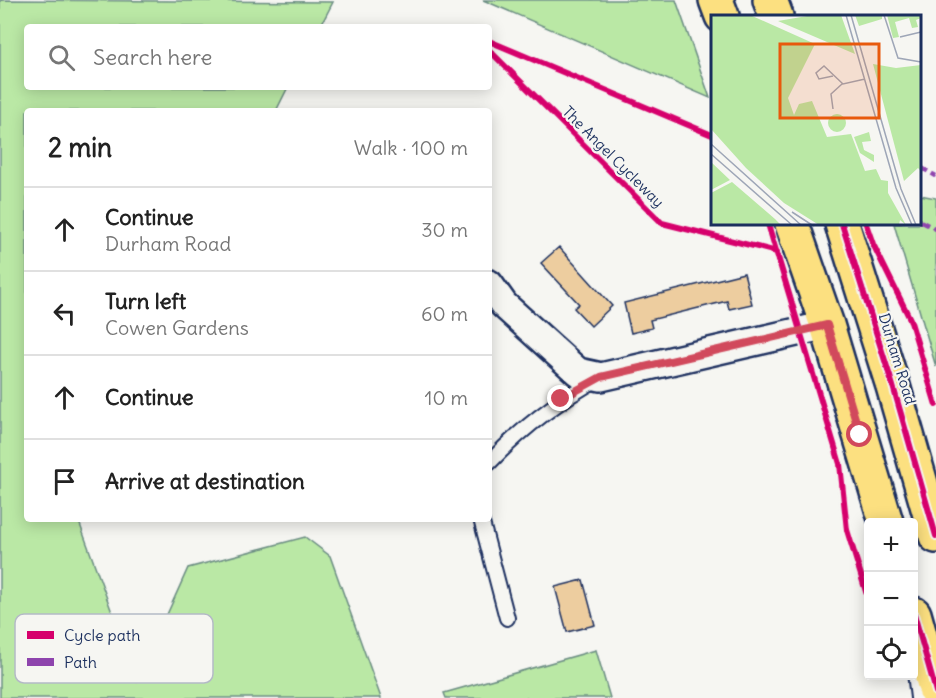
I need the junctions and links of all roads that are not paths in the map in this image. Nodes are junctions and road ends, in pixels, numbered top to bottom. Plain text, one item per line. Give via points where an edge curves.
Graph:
1 (717, 0) edge
2 (770, 0) edge
3 (722, 15) edge
4 (776, 15) edge
5 (792, 225) edge
6 (842, 225) edge
7 (494, 300) edge
8 (827, 325) junction
9 (601, 377) junction
10 (492, 460) edge
11 (885, 518) edge
12 (482, 522) edge
13 (936, 536) edge
14 (507, 618) dead end
15 (917, 626) edge
16 (916, 680) edge
17 (936, 692) edge
18 (918, 698) edge

1 - 3 main road
2 - 4 main road
5 - 8 main road
6 - 13 main road, Durham Road
7 - 9 street via 578,372
8 - 9 street
8 - 11 main road
9 - 10 lane via 561,399 511,439
12 - 14 lane
15 - 17 main road
16 - 18 lane

